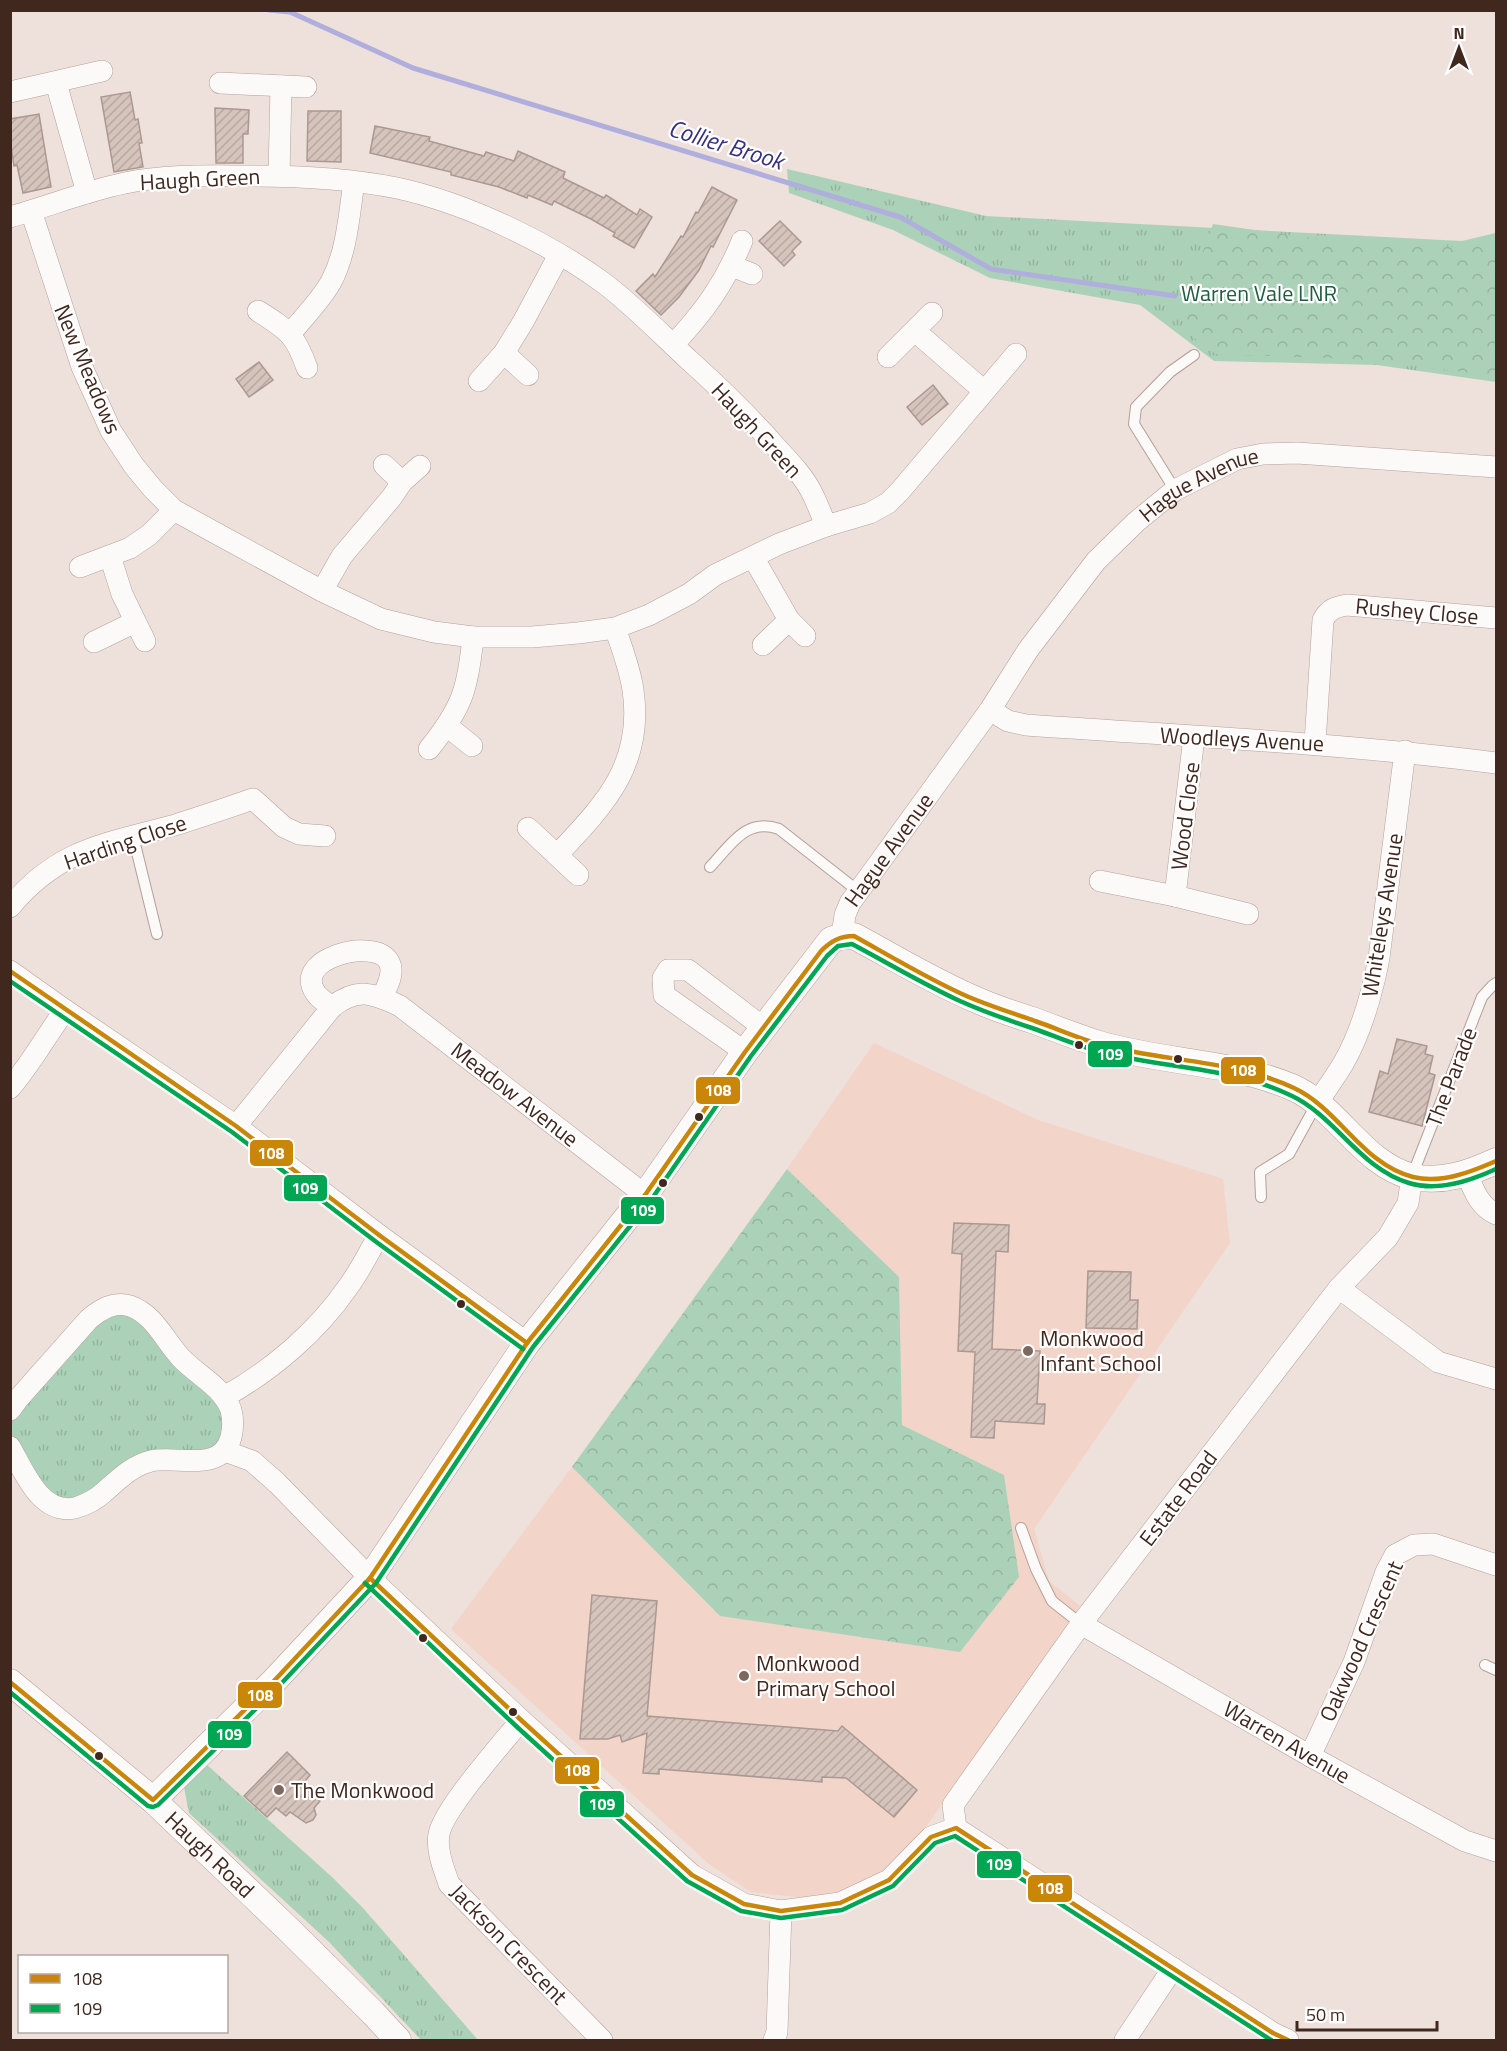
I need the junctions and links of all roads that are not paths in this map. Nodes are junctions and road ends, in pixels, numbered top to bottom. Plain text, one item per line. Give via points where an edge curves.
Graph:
1 (102, 71) dead end
2 (56, 83) junction
3 (220, 83) dead end
4 (281, 86) junction
5 (306, 87) dead end
6 (10, 92) edge
7 (279, 176) junction
8 (354, 182) junction
9 (87, 193) junction
10 (21, 214) edge
11 (742, 241) dead end
12 (560, 255) junction
13 (732, 266) junction
14 (752, 274) dead end
15 (258, 311) dead end
16 (932, 313) dead end
17 (915, 331) junction
18 (290, 334) junction
19 (674, 345) junction
20 (504, 353) junction
21 (1016, 354) dead end
22 (1194, 355) dead end
23 (888, 357) dead end
24 (308, 368) dead end
25 (528, 375) dead end
26 (479, 381) dead end
27 (984, 392) junction
28 (384, 465) dead end
29 (420, 466) dead end
30 (1497, 467) edge
31 (402, 482) junction
32 (1175, 490) junction
33 (174, 510) junction
34 (826, 526) junction
35 (110, 556) junction
36 (753, 557) junction
37 (80, 567) dead end
38 (322, 591) junction
39 (1497, 618) edge
40 (789, 620) junction
41 (615, 628) junction
42 (805, 636) dead end
43 (473, 637) junction
44 (94, 642) dead end
45 (763, 645) dead end
46 (990, 710) junction
47 (447, 726) junction
48 (1194, 737) junction
49 (1316, 743) junction
50 (472, 746) dead end
51 (429, 749) dead end
52 (1405, 751) junction
53 (1497, 763) edge
54 (528, 828) dead end
55 (133, 836) junction
56 (325, 836) dead end
57 (557, 855) junction
58 (710, 867) dead end
59 (578, 875) dead end
60 (1100, 881) dead end
61 (858, 891) junction
62 (1175, 896) junction
63 (10, 907) edge
64 (1248, 914) dead end
65 (157, 934) dead end
66 (842, 936) junction
67 (10, 971) edge
68 (1497, 983) edge
69 (382, 998) junction
70 (332, 1007) junction
71 (65, 1010) junction
72 (764, 1028) junction
73 (745, 1053) junction
74 (10, 1088) edge
75 (1317, 1103) junction
76 (236, 1126) junction
77 (1497, 1161) edge
78 (1467, 1174) junction
79 (1412, 1176) junction
80 (645, 1195) junction
81 (1261, 1197) dead end
82 (1497, 1214) edge
83 (379, 1235) junction
84 (1339, 1288) junction
85 (527, 1343) junction
86 (1497, 1379) edge
87 (224, 1397) junction
88 (10, 1410) edge
89 (10, 1447) edge
90 (225, 1450) junction
91 (1021, 1528) dead end
92 (1497, 1564) edge
93 (370, 1578) junction
94 (1082, 1624) junction
95 (1485, 1665) dead end
96 (1497, 1670) edge
97 (10, 1682) edge
98 (522, 1720) junction
99 (1310, 1756) junction
100 (153, 1800) junction
101 (956, 1828) junction
102 (1497, 1851) edge
103 (781, 1911) junction
104 (1173, 1968) junction
105 (398, 2040) edge
106 (602, 2040) edge
107 (774, 2040) edge
108 (1125, 2040) edge
109 (1288, 2040) edge

1 - 2 street
2 - 6 street
2 - 9 street
3 - 4 street
4 - 5 street
4 - 7 street, Haugh Green
7 - 8 street, Haugh Green
7 - 9 street, Haugh Green via 162,178
8 - 12 street, Haugh Green via 398,188 454,204
8 - 18 street via 336,270 315,305
9 - 10 street, Haugh Green
10 - 33 street, New Meadows via 111,431 134,466
11 - 13 street
12 - 19 street, Haugh Green via 606,285
12 - 20 street
13 - 14 street
13 - 19 street via 702,313
15 - 18 street
16 - 17 street
17 - 23 street
17 - 27 street
18 - 24 street
19 - 34 street, Haugh Green via 799,472
20 - 25 street
20 - 26 street
21 - 27 street, New Meadows
22 - 32 lane via 1170,372 1136,407 1134,424
27 - 34 street, New Meadows via 888,503 870,513
28 - 31 street
29 - 31 street
30 - 32 street, Hague Avenue via 1263,454 1237,459
31 - 38 street via 342,556
32 - 46 street, Hague Avenue via 1096,561 1028,650
33 - 35 street via 149,535
33 - 38 street, New Meadows
34 - 36 street, New Meadows
35 - 37 street
35 - 44 street via 140,631
36 - 40 street
36 - 41 street, New Meadows via 649,615
38 - 43 street, New Meadows via 381,619
39 - 49 street, Rushey Close via 1335,607 1323,620
40 - 42 street
40 - 45 street
41 - 43 street, New Meadows via 532,637
41 - 57 street via 633,690 632,741 616,786
43 - 47 street via 468,682
46 - 48 street, Woodleys Avenue via 1008,721 1026,725
46 - 61 street, Hague Avenue
47 - 50 street
47 - 51 street
48 - 49 street, Woodleys Avenue
48 - 62 street, Wood Close
49 - 52 street, Woodleys Avenue
52 - 53 street, Woodleys Avenue
52 - 75 street, Whiteleys Avenue via 1374,987 1344,1063
54 - 57 street
55 - 56 street, Harding Close via 253,799 284,827 299,834
55 - 63 street, Harding Close via 76,854 54,866
55 - 65 lane
57 - 59 street
58 - 61 lane via 744,831 768,825 779,829
60 - 62 street, Wood Close
61 - 66 street, Hague Avenue via 849,903
62 - 64 street, Wood Close
66 - 72 street, Hague Avenue via 831,940 821,951
66 - 75 street via 854,936 979,1002 1099,1044 1169,1060 1221,1065 1270,1079
67 - 71 street
68 - 79 lane, The Parade via 1482,997
69 - 70 street, Meadow Avenue via 357,994
69 - 70 street via 392,970 389,960 368,951 344,953 327,958 312,974 317,995
69 - 80 street, Meadow Avenue via 400,1005
70 - 76 street, Meadow Avenue
71 - 74 street
71 - 76 street
72 - 73 street, Hague Avenue
72 - 73 street via 688,970 668,970 663,978 664,995
73 - 80 street, Hague Avenue
75 - 79 street via 1379,1161
75 - 81 lane via 1289,1154 1260,1172
76 - 83 street
77 - 78 street
78 - 79 street via 1432,1179
78 - 82 street via 1482,1205
79 - 84 street, Estate Road via 1408,1203 1388,1237
80 - 85 street, Hague Avenue
83 - 85 street
83 - 87 street via 348,1287 317,1325 250,1383
84 - 86 street via 1438,1362
84 - 94 street, Estate Road
85 - 93 street, Hague Avenue
87 - 88 street via 192,1370 141,1311 114,1304 89,1318
87 - 90 street via 232,1423
89 - 90 street via 46,1502 70,1509 100,1496 135,1467 152,1461 214,1459
90 - 93 street via 261,1468
91 - 94 lane via 1052,1601
92 - 99 street, Oakwood Crescent via 1433,1544 1414,1545 1395,1555 1354,1662
93 - 98 street
93 - 100 street, Hague Avenue via 273,1682
94 - 99 street, Warren Avenue
94 - 101 street, Estate Road via 953,1805
95 - 96 lane
97 - 100 street, Haugh Road
98 - 103 street via 692,1875 744,1904
98 - 106 street, Jackson Crescent via 451,1809 440,1834 441,1861 449,1884
99 - 102 street, Warren Avenue via 1465,1841
100 - 105 street, Haugh Road
101 - 103 street via 931,1838 889,1880 840,1903
101 - 104 street
103 - 107 street
104 - 108 street
104 - 109 street

